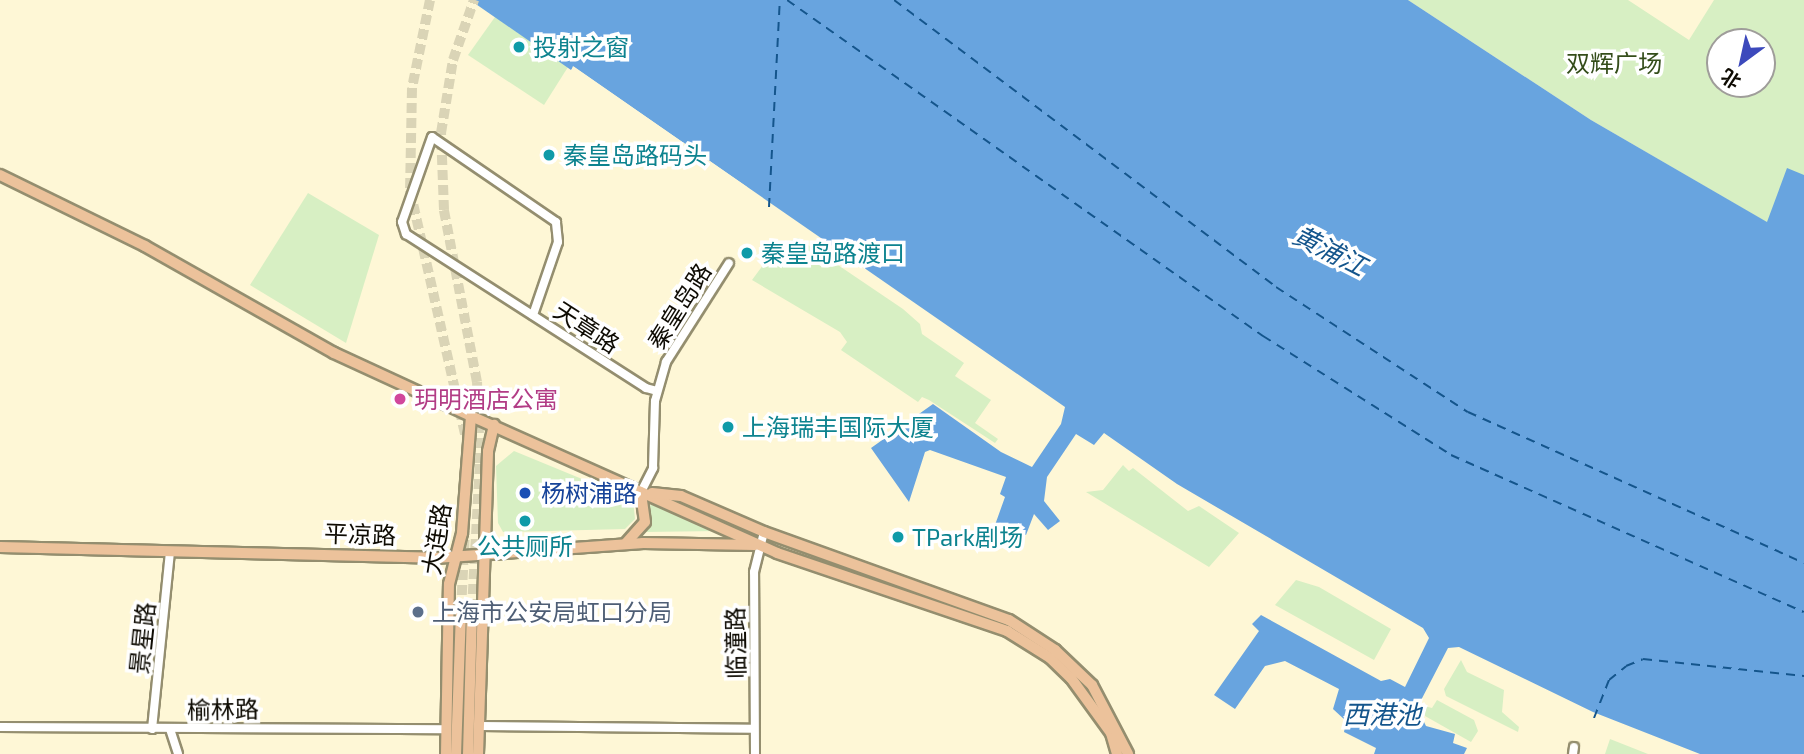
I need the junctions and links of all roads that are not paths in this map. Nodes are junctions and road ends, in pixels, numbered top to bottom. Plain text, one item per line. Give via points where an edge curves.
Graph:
1 (0, 175) edge
2 (729, 263) dead end
3 (533, 315) junction
4 (657, 391) junction
5 (471, 416) junction
6 (494, 425) junction
7 (641, 492) junction
8 (764, 532) junction
9 (624, 544) junction
10 (760, 545) junction
11 (0, 547) edge
12 (170, 551) junction
13 (485, 551) junction
14 (458, 555) junction
15 (480, 726) junction
16 (0, 727) edge
17 (152, 729) junction
18 (170, 729) junction
19 (447, 729) junction
20 (753, 729) junction
21 (178, 754) edge
22 (446, 754) edge
23 (456, 754) edge
24 (468, 754) edge
25 (478, 754) edge
26 (755, 754) edge
27 (1117, 754) edge
28 (1128, 754) edge

1 - 5 main road via 145,246 334,353
2 - 4 street, 秦皇岛路 via 678,337
3 - 3 street, 天章路 via 558,242 556,222 432,137 403,230
3 - 4 street, 天章路
4 - 7 street, 秦皇岛路 via 653,468
5 - 6 main road
5 - 14 main road, 大连路
6 - 7 main road
6 - 13 main road, 大连路 via 488,452
7 - 8 main road via 681,496
7 - 9 main road via 645,522
7 - 10 main road
8 - 10 street, 临潼路
8 - 28 main road via 1009,620 1055,650 1092,685
9 - 10 main road, 平凉路
9 - 13 main road, 平凉路
10 - 20 street, 临潼路 via 754,572
10 - 27 main road via 971,618 1028,643 1057,664 1092,704 1111,733
11 - 12 main road, 平凉路
12 - 14 main road, 平凉路
12 - 17 street, 景星路
13 - 14 main road, 平凉路
13 - 15 main road, 大连路
14 - 19 main road, 大连路 via 449,584
15 - 20 street
15 - 25 main road, 大连路
16 - 17 street, 榆林路
17 - 18 street, 榆林路
18 - 19 street, 榆林路
18 - 21 street
19 - 22 main road, 大连路
20 - 26 street, 临潼路
23 - 24 main road via 467,610

